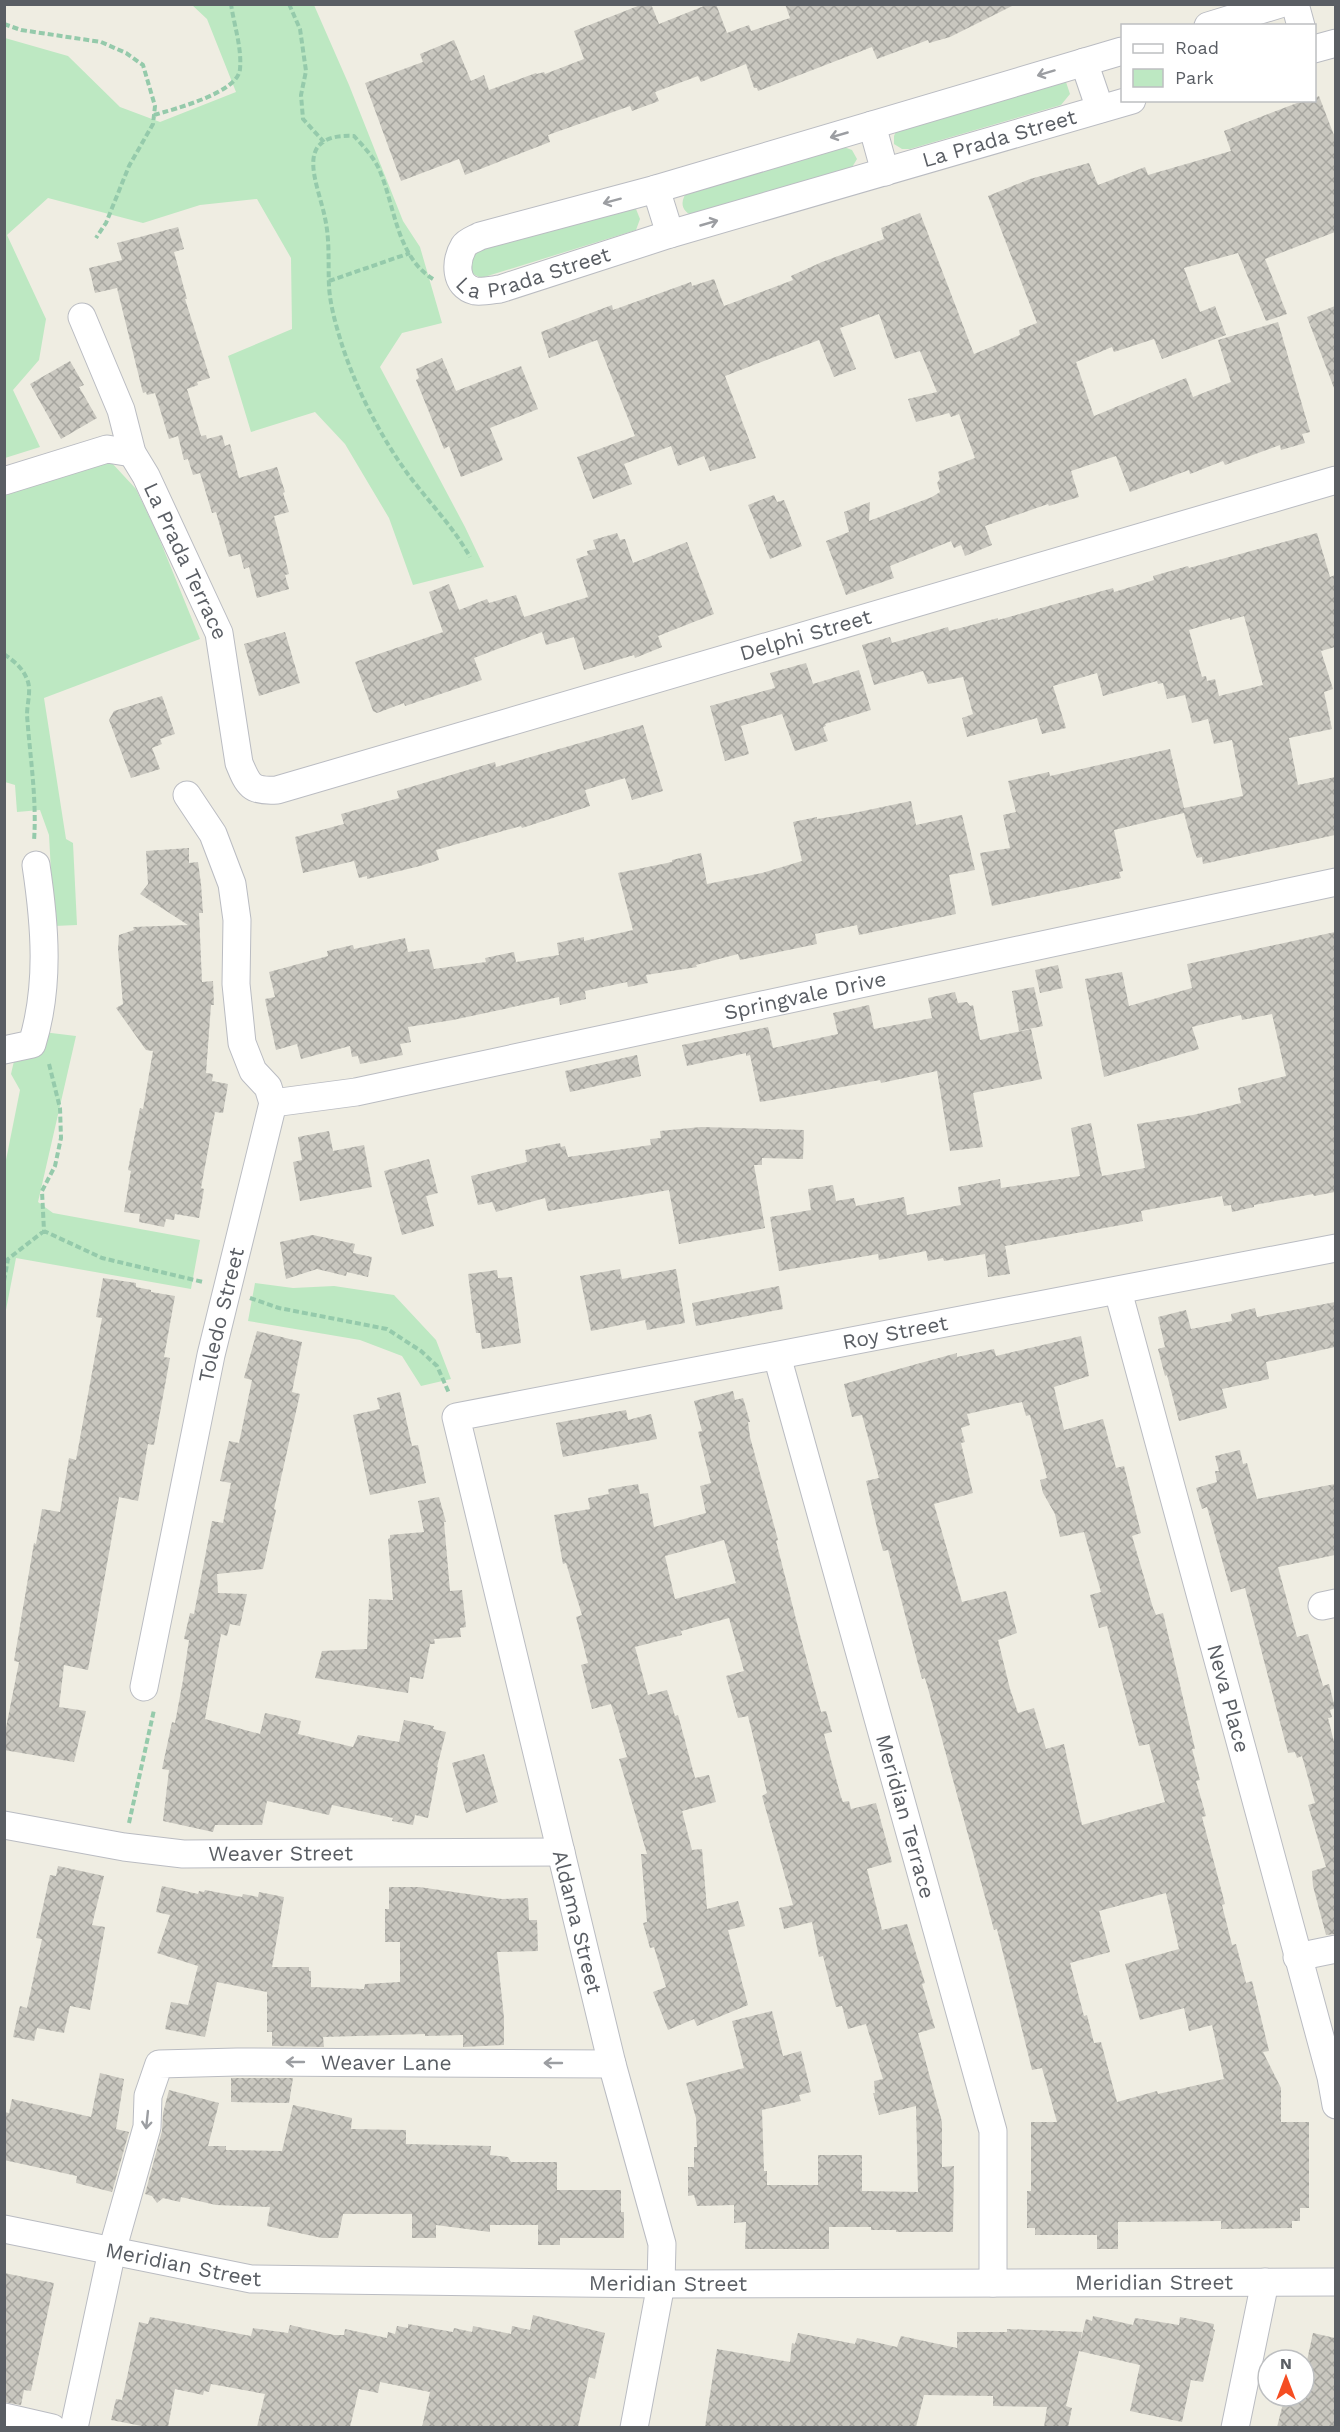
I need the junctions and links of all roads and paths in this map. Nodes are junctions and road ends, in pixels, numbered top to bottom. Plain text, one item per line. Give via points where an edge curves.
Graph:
1 (231, 4) edge
2 (290, 4) edge
3 (1280, 4) edge
4 (1295, 4) edge
5 (4, 24) edge
6 (1215, 24) edge
7 (1300, 24) edge
8 (1335, 43) edge
9 (1316, 48) edge
10 (1121, 51) edge
11 (1084, 62) junction
12 (1125, 102) edge
13 (1100, 109) junction
14 (154, 115) junction
15 (872, 125) junction
16 (324, 142) junction
17 (885, 172) junction
18 (656, 189) junction
19 (670, 234) junction
20 (96, 238) dead end
21 (410, 253) junction
22 (458, 275) junction
23 (329, 281) junction
24 (82, 317) dead end
25 (132, 453) junction
26 (1335, 480) edge
27 (4, 482) edge
28 (470, 557) dead end
29 (4, 654) edge
30 (277, 790) joint
31 (187, 795) dead end
32 (36, 865) joint
33 (1335, 882) edge
34 (32, 1044) junction
35 (4, 1050) edge
36 (273, 1103) junction
37 (44, 1232) junction
38 (1335, 1248) edge
39 (4, 1281) edge
40 (227, 1290) junction
41 (1118, 1291) junction
42 (777, 1356) junction
43 (456, 1417) junction
44 (144, 1687) joint
45 (4, 1825) edge
46 (124, 1847) junction
47 (561, 1852) junction
48 (1335, 1949) edge
49 (1298, 1957) junction
50 (612, 2064) junction
51 (1335, 2105) edge
52 (4, 2229) edge
53 (112, 2251) junction
54 (1265, 2282) junction
55 (1335, 2282) edge
56 (661, 2283) junction
57 (993, 2283) junction
58 (4, 2417) edge
59 (52, 2427) edge
60 (74, 2427) edge
61 (633, 2427) edge
62 (1235, 2427) edge

1 - 14 path via 240,70 232,84
2 - 16 path via 300,29 306,70 301,94 303,119
3 - 6 street
4 - 7 street
5 - 14 path via 101,42 126,53 143,65 153,96
8 - 9 street
10 - 11 street, La Prada Street
11 - 13 street
11 -> 15 street, La Prada Street
12 - 13 street, La Prada Street
13 - 17 street, La Prada Street
14 - 20 path
15 - 17 street
15 -> 18 street, La Prada Street
16 - 21 path via 336,135 354,136 368,151 379,168
16 - 23 path via 315,152 312,171 326,220
19 -> 17 street, La Prada Street
18 - 19 street
18 -> 22 street, La Prada Street via 480,236 465,244 458,261
19 - 22 street, La Prada Street via 500,290 476,291 465,286
21 - 22 path via 422,272 439,282
21 - 23 path
23 - 28 path via 343,348 368,408 409,475
24 - 25 street, La Prada Terrace via 121,410
25 - 27 street via 107,449
25 - 30 street, La Prada Terrace via 219,633 239,763 247,782 260,791
26 - 30 street, Delphi Street
29 - 32 path via 21,667 29,684
31 - 36 street via 213,834 232,884 242,1043 253,1071 268,1087
32 - 34 street via 45,950 41,1015
33 - 36 street, Springvale Drive via 356,1092
34 - 35 street
34 - 37 path via 47,1057 60,1108 59,1148 42,1191
36 - 40 street, Toledo Street
37 - 39 path via 8,1258
37 - 40 path via 102,1258
38 - 41 street, Roy Street
40 - 43 path via 279,1308 387,1329 437,1366
40 - 44 street, Toledo Street
41 - 42 street, Roy Street
41 - 49 street, Neva Place
42 - 43 street, Roy Street
42 - 57 street, Meridian Terrace via 993,2131
43 - 47 street, Aldama Street
44 - 46 path via 156,1701
45 - 46 street, Weaver Street
46 - 47 street, Weaver Street via 183,1854
47 - 50 street, Aldama Street
48 - 49 street
49 - 51 street, Neva Place
50 -> 53 street, Weaver Lane via 159,2064 148,2096 147,2127
50 - 56 street, Aldama Street via 662,2244
52 - 53 street, Meridian Street
53 - 56 street, Meridian Street via 251,2279
53 - 60 street
54 - 55 street, Meridian Street
54 - 57 street, Meridian Street
54 - 62 street
56 - 57 street, Meridian Street
56 - 61 street, Aldama Street
58 - 59 street

